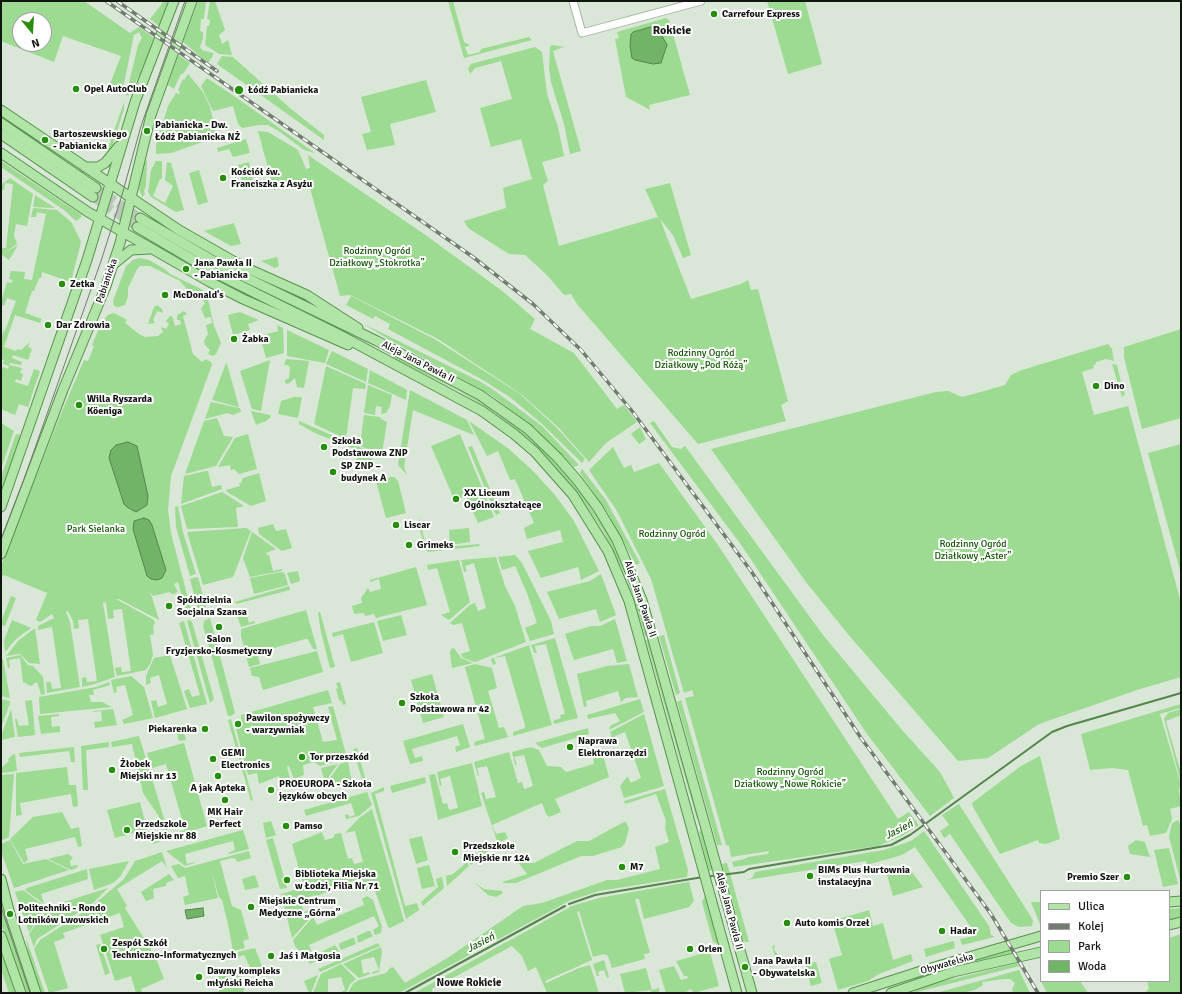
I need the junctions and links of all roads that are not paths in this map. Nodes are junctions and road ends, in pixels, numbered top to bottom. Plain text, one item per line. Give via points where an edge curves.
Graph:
1 (174, 1) edge
2 (192, 1) edge
3 (573, 1) edge
4 (701, 1) edge
5 (1, 110) edge
6 (1, 123) edge
7 (1, 134) edge
8 (123, 140) junction
9 (1, 153) edge
10 (85, 167) junction
11 (110, 184) junction
12 (130, 198) junction
13 (99, 219) junction
14 (122, 232) junction
15 (150, 249) junction
16 (113, 265) junction
17 (377, 341) junction
18 (383, 358) junction
19 (1, 507) edge
20 (1, 554) edge
21 (705, 824) junction
22 (693, 827) junction
23 (1, 879) edge
24 (1181, 901) edge
25 (1170, 902) edge
26 (1181, 922) edge
27 (1170, 924) edge
28 (1, 936) edge
29 (1040, 936) edge
30 (1040, 952) edge
31 (21, 993) edge
32 (36, 993) edge
33 (737, 993) edge
34 (752, 993) edge
35 (853, 993) edge
36 (891, 993) edge

1 - 8 main road
2 - 12 main road, Pabianicka via 151,115
3 - 4 street via 582,33
5 - 10 main road
6 - 7 main road via 94,192
8 - 10 main road via 105,163
8 - 11 main road
9 - 13 main road
10 - 11 main road
11 - 12 main road
11 - 13 main road
12 - 14 main road, Pabianicka
12 - 17 main road via 223,256 307,295
13 - 14 main road
13 - 19 main road
14 - 15 main road
14 - 16 main road, Pabianicka
15 - 16 main road via 131,250
15 - 18 main road via 210,282 303,326
16 - 20 main road, Pabianicka via 99,307 63,390
17 - 18 main road, Aleja Jana Pawła II via 139,223 215,273
17 - 21 main road, Aleja Jana Pawła II via 466,386 509,414 555,454 598,508 623,552 642,600
18 - 22 main road, Aleja Jana Pawła II via 468,402 504,426 546,464 590,519 614,562 629,601
21 - 22 main road
21 - 34 main road, Aleja Jana Pawła II
22 - 33 main road, Aleja Jana Pawła II
23 - 32 main road
24 - 25 main road
26 - 27 main road
28 - 31 main road
29 - 35 main road, Obywatelska
30 - 36 main road, Obywatelska via 953,972

